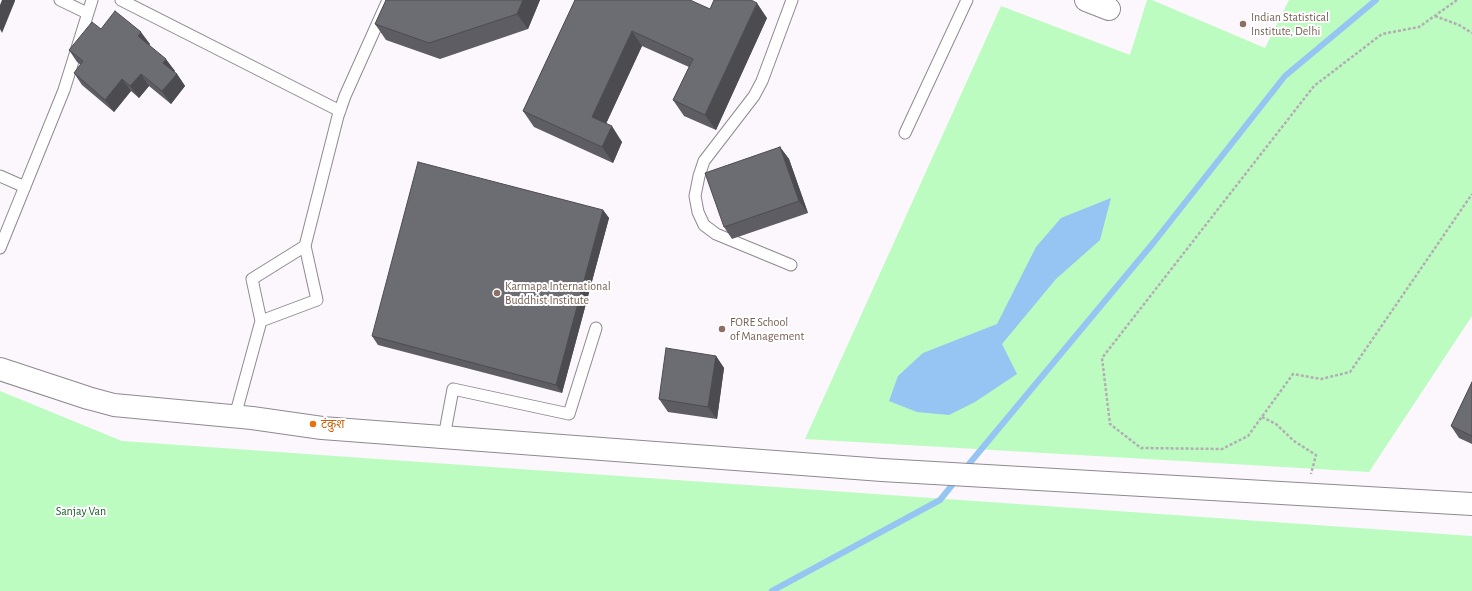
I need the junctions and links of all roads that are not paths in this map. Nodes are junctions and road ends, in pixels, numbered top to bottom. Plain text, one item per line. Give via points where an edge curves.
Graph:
1 (60, 0) edge
2 (92, 0) edge
3 (120, 0) edge
4 (388, 0) edge
5 (792, 0) edge
6 (967, 0) edge
7 (1086, 0) edge
8 (1109, 9) dead end
9 (87, 13) junction
10 (340, 111) junction
11 (905, 133) dead end
12 (0, 176) edge
13 (25, 187) junction
14 (305, 246) junction
15 (0, 248) edge
16 (791, 265) dead end
17 (261, 321) junction
18 (596, 328) dead end
19 (0, 369) edge
20 (235, 416) junction
21 (444, 437) junction
22 (1472, 504) edge

1 - 9 lane
2 - 9 lane
3 - 10 lane
4 - 10 lane
5 - 16 lane via 762,81 754,96 704,161 695,196 704,225 716,234
6 - 11 lane
7 - 8 street
9 - 13 lane via 64,90
10 - 14 lane
12 - 13 lane
13 - 15 lane
14 - 17 lane via 252,279
14 - 17 lane via 317,300
17 - 20 lane
18 - 21 lane via 569,414 453,389
19 - 20 street via 114,404
20 - 21 street via 322,428
21 - 22 street via 950,474

